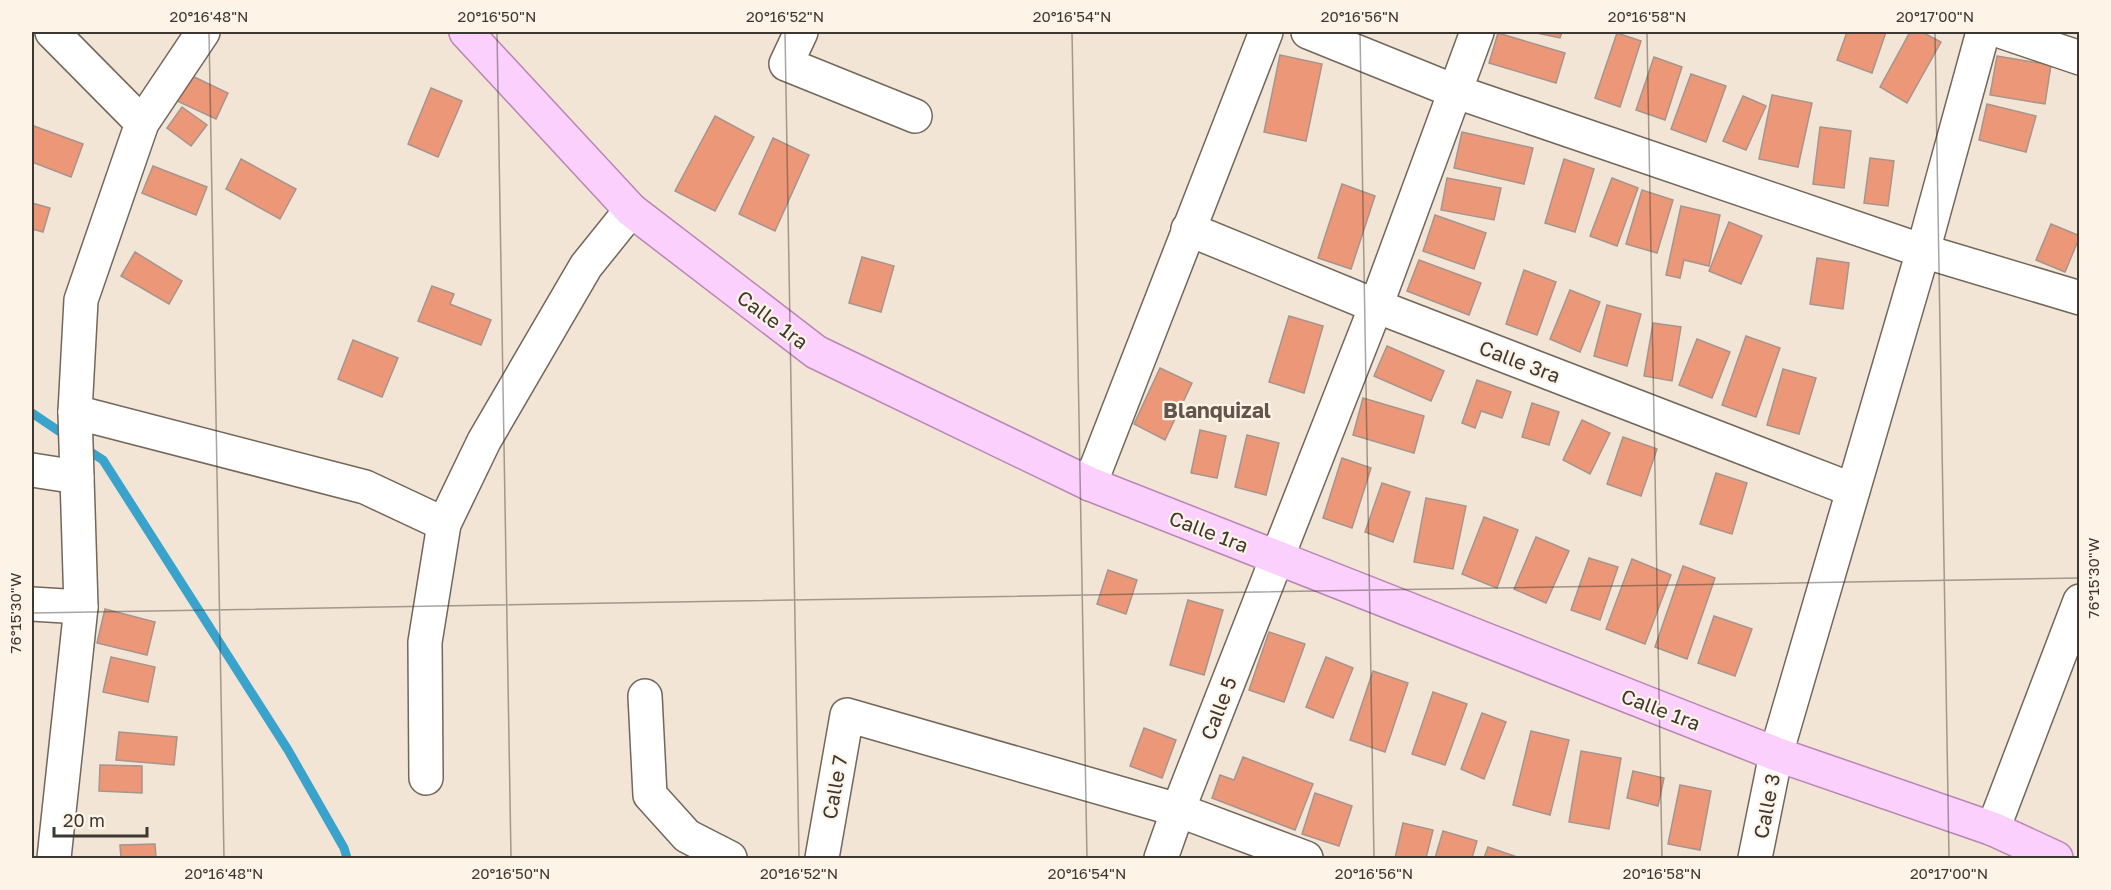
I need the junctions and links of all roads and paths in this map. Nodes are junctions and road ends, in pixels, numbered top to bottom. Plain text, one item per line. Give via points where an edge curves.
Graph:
1 (52, 32) edge
2 (203, 32) edge
3 (466, 32) edge
4 (801, 32) edge
5 (1266, 32) edge
6 (1308, 32) edge
7 (1477, 32) edge
8 (1983, 32) edge
9 (2003, 32) edge
10 (2079, 58) edge
11 (1454, 91) junction
12 (915, 116) dead end
13 (142, 123) junction
14 (631, 210) junction
15 (1188, 229) junction
16 (1923, 251) junction
17 (2079, 298) edge
18 (1376, 306) junction
19 (75, 412) junction
20 (32, 470) edge
21 (77, 477) junction
22 (1090, 484) junction
23 (1853, 490) junction
24 (444, 524) junction
25 (1277, 558) junction
26 (2079, 601) edge
27 (32, 604) edge
28 (81, 607) junction
29 (645, 696) dead end
30 (1776, 754) junction
31 (426, 778) dead end
32 (1178, 810) junction
33 (1993, 829) junction
34 (54, 858) edge
35 (730, 858) edge
36 (822, 858) edge
37 (1161, 858) edge
38 (1306, 858) edge
39 (1755, 858) edge
40 (2055, 858) edge

1 - 13 street
2 - 13 street
3 - 14 main road, Calle 1ra
4 - 12 street via 786,64
5 - 15 street
6 - 11 street
7 - 11 street, Calle 5
8 - 16 street, Calle 3
9 - 10 street
11 - 16 street
11 - 18 street, Calle 5
13 - 19 street via 81,300
14 - 22 main road, Calle 1ra via 816,352
14 - 24 street via 586,266 484,441
15 - 18 street, Calle 3ra
15 - 22 street
16 - 17 street
16 - 23 street, Calle 3
18 - 23 street, Calle 3ra
18 - 25 street, Calle 5
19 - 21 street
19 - 24 street via 365,487
20 - 21 street
21 - 28 street
22 - 25 main road, Calle 1ra
23 - 30 street, Calle 3
24 - 31 street via 425,642
25 - 30 main road, Calle 1ra
25 - 32 street, Calle 5
26 - 33 street
27 - 28 street
28 - 34 street
29 - 35 street via 650,795 687,836
30 - 33 main road, Calle 1ra
30 - 39 street, Calle 3
32 - 36 street, Calle 7 via 847,715
32 - 37 street, Calle 5
32 - 38 street
33 - 40 main road, Calle 1ra

